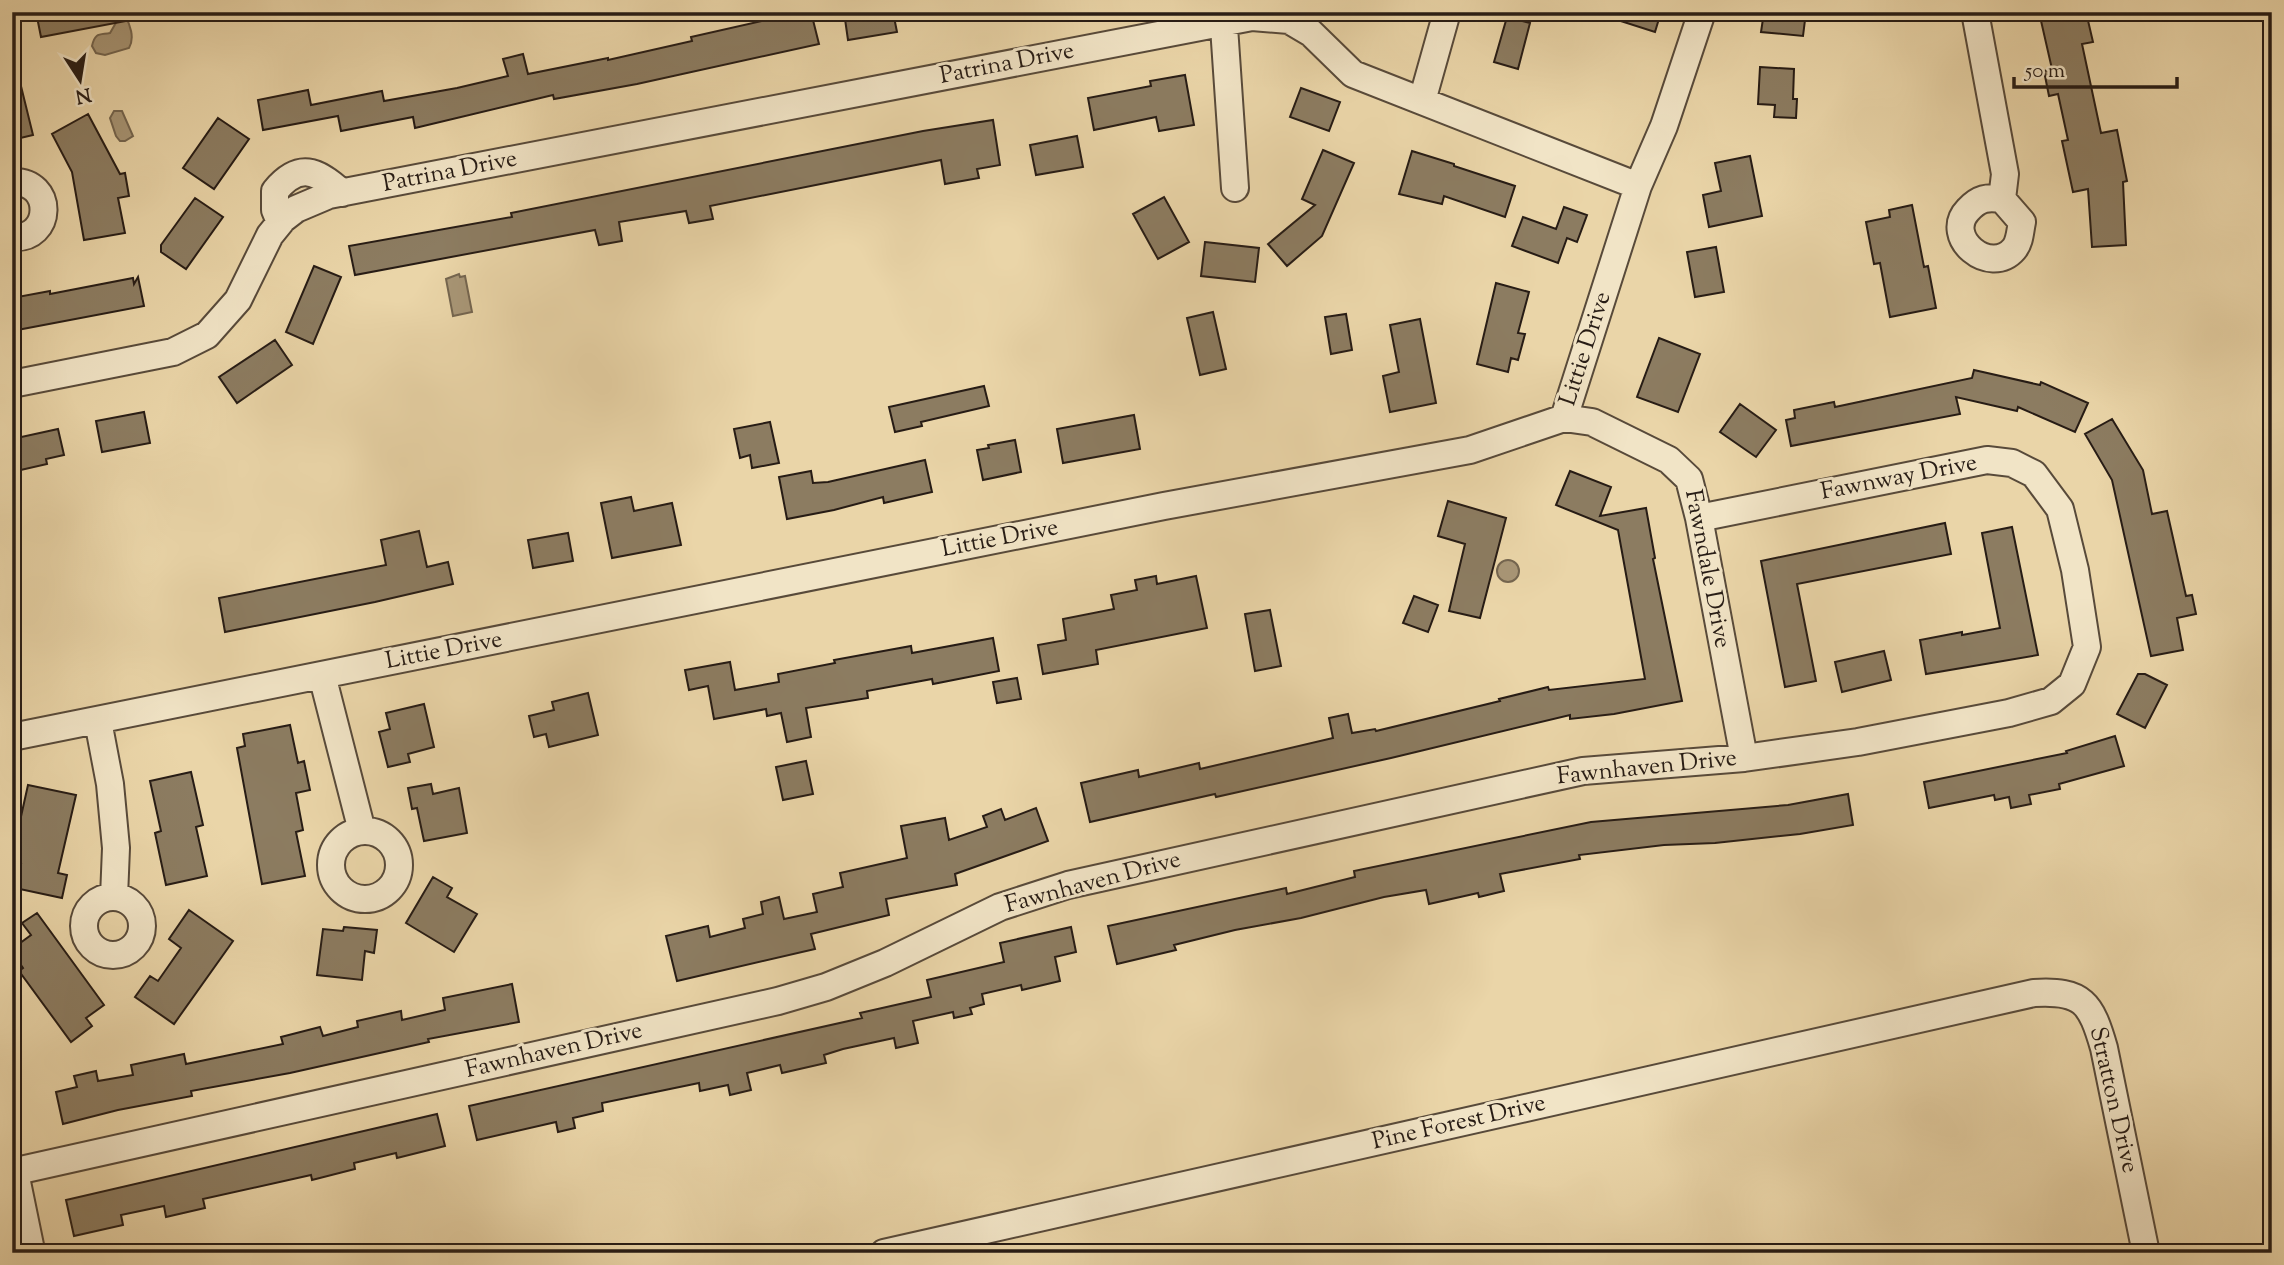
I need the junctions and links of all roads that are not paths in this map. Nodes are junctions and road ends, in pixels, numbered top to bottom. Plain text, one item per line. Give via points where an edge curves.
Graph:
1 (1447, 12) edge
2 (1702, 12) edge
3 (1975, 12) edge
4 (1224, 17) edge
5 (1422, 101) junction
6 (12, 182) edge
7 (1638, 186) junction
8 (1235, 187) dead end
9 (2002, 199) dead end
10 (12, 237) edge
11 (12, 384) edge
12 (1564, 418) junction
13 (1699, 518) junction
14 (2075, 570) joint
15 (322, 675) junction
16 (98, 721) junction
17 (12, 737) edge
18 (1744, 758) junction
19 (362, 831) dead end
20 (114, 897) dead end
21 (2034, 993) joint
22 (12, 1174) edge
23 (21, 1234) edge
24 (884, 1253) edge
25 (2146, 1253) edge

1 - 5 street
2 - 7 street, Littie Drive via 1664,127
3 - 9 street via 2005,174
4 - 5 street, Patrina Drive via 1289,20 1311,33 1353,74
4 - 8 street
4 - 11 street, Patrina Drive via 329,195 296,209 280,222 238,300 208,335 173,352
5 - 7 street, Patrina Drive
6 - 10 street via 36,189 44,208 37,229
7 - 12 street, Littie Drive
12 - 13 street, Fawndale Drive via 1592,422 1669,460 1689,479
12 - 15 street, Littie Drive via 1470,450 1164,506
13 - 14 street, Fawnway Drive via 1987,460 2012,463 2035,474 2060,509
13 - 18 street, Fawndale Drive
14 - 18 street, Fawnhaven Drive via 2087,647 2072,684 2051,701 1858,742
15 - 16 street, Littie Drive
15 - 19 street
16 - 17 street, Littie Drive
16 - 20 street via 113,810
18 - 22 street, Fawnhaven Drive via 1583,771 1068,885 1000,907 826,987 778,1001
21 - 24 street, Pine Forest Drive
21 - 25 street, Stratton Drive via 2060,991 2084,1002 2096,1021
22 - 23 street

